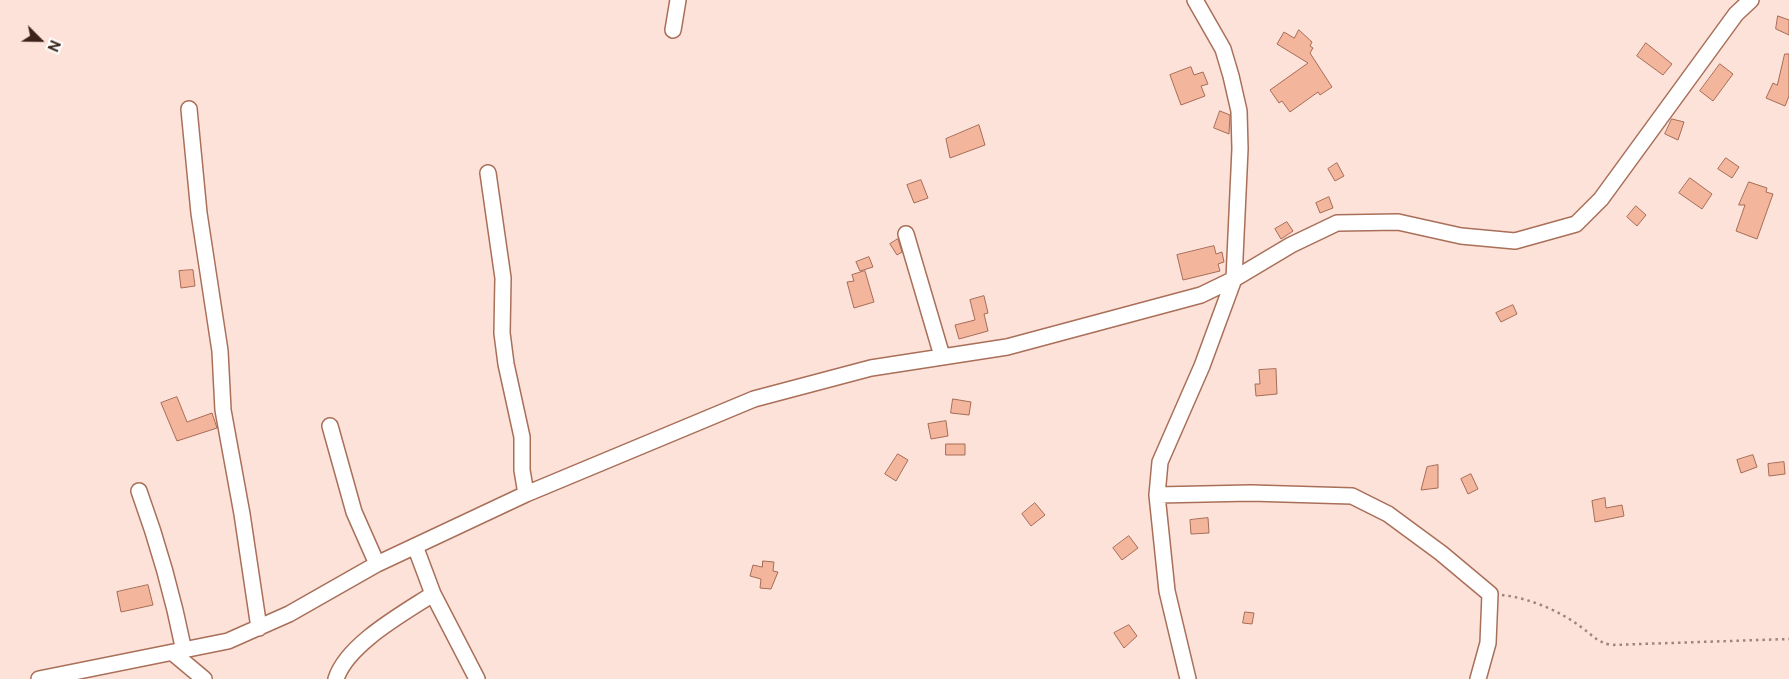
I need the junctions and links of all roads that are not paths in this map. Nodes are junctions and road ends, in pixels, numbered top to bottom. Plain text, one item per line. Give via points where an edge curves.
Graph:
1 (678, 0) edge
2 (1195, 0) edge
3 (1751, 0) edge
4 (673, 30) dead end
5 (189, 109) dead end
6 (488, 173) dead end
7 (906, 234) dead end
8 (1234, 279) junction
9 (942, 356) junction
10 (330, 426) dead end
11 (139, 491) dead end
12 (526, 494) junction
13 (1156, 496) junction
14 (415, 546) junction
15 (378, 564) junction
16 (433, 594) junction
17 (259, 628) junction
18 (178, 652) junction
19 (39, 679) edge
20 (204, 679) edge
21 (336, 679) edge
22 (477, 679) edge
23 (1188, 679) edge
24 (1478, 679) edge

1 - 4 street
2 - 8 street via 1223,49 1239,111
3 - 8 street via 1736,14 1601,199 1576,224 1515,241 1461,236 1398,222 1337,223 1291,245
5 - 17 street via 199,213 220,351 223,410
6 - 12 street via 503,278 502,333 522,437
7 - 9 street
8 - 9 street via 1201,295 1069,332 1007,347
8 - 13 street via 1202,366 1160,462
9 - 12 street via 871,368 754,399
10 - 15 street via 354,512
11 - 18 street via 156,537 177,616
12 - 14 street
13 - 23 street via 1167,591
13 - 24 street via 1251,493 1352,496 1388,514 1490,594 1488,643
14 - 15 street
14 - 16 street
15 - 17 street
16 - 21 street via 364,643 349,657
16 - 22 street
17 - 18 street via 228,641
18 - 19 street
18 - 20 street

